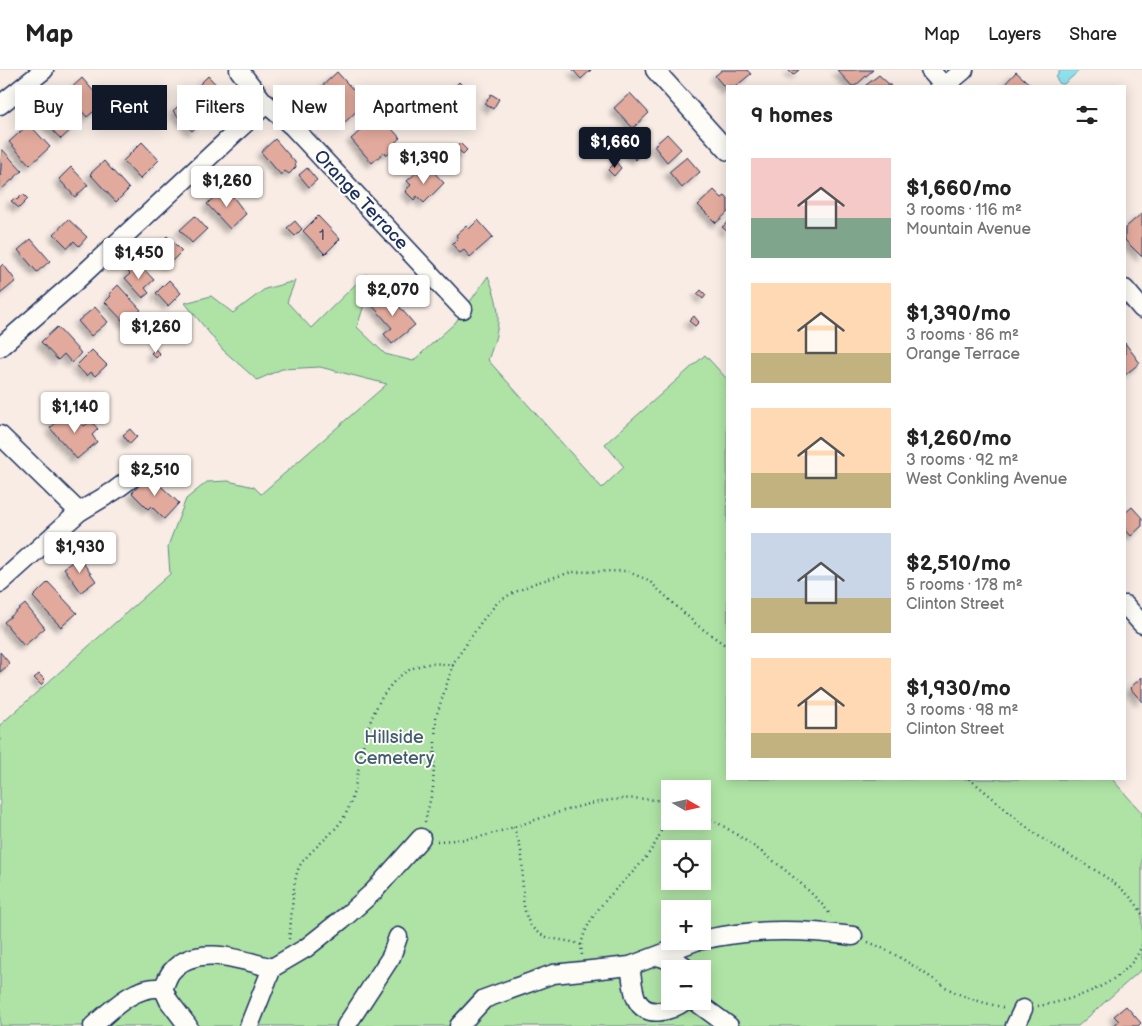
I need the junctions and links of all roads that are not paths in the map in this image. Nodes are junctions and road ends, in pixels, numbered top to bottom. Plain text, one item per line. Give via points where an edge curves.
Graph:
1 (44, 70) edge
2 (239, 70) edge
3 (655, 70) edge
4 (930, 70) edge
5 (964, 70) edge
6 (943, 85) edge
7 (945, 85) edge
8 (266, 104) junction
9 (0, 105) edge
10 (726, 149) edge
11 (1126, 290) edge
12 (462, 309) dead end
13 (1142, 309) edge
14 (0, 347) edge
15 (0, 435) edge
16 (145, 468) dead end
17 (79, 512) junction
18 (0, 583) edge
19 (1126, 606) edge
20 (1142, 624) edge
21 (422, 838) road end
22 (853, 936) road end
23 (398, 937) dead end
24 (711, 938) edge
25 (673, 950) edge
26 (658, 956) junction
27 (669, 960) edge
28 (630, 966) junction
29 (272, 968) junction
30 (163, 988) junction
31 (643, 1006) junction
32 (1023, 1009) road end
33 (669, 1010) edge
34 (707, 1010) edge
35 (93, 1026) edge
36 (188, 1026) edge
37 (249, 1026) edge
38 (346, 1026) edge
39 (460, 1026) edge
40 (649, 1026) edge
41 (728, 1026) edge
42 (1015, 1026) edge

1 - 9 street
2 - 8 street, Orange Terrace
3 - 10 street
4 - 6 street
5 - 7 street
8 - 12 street, Orange Terrace via 293,126
8 - 14 street
11 - 13 street
15 - 17 street
16 - 17 street
17 - 18 street
19 - 20 street
21 - 29 street via 373,892 345,917 306,948
22 - 24 street via 779,931
23 - 38 street via 391,958
25 - 26 street
26 - 27 street
26 - 28 street
28 - 31 street via 636,998
28 - 39 street via 588,967 553,974 484,999
29 - 30 street via 237,958 205,955 172,970
29 - 37 street
30 - 35 street via 149,987 127,997
30 - 36 street
31 - 33 street via 651,1011
31 - 40 street
32 - 42 street
34 - 41 street

